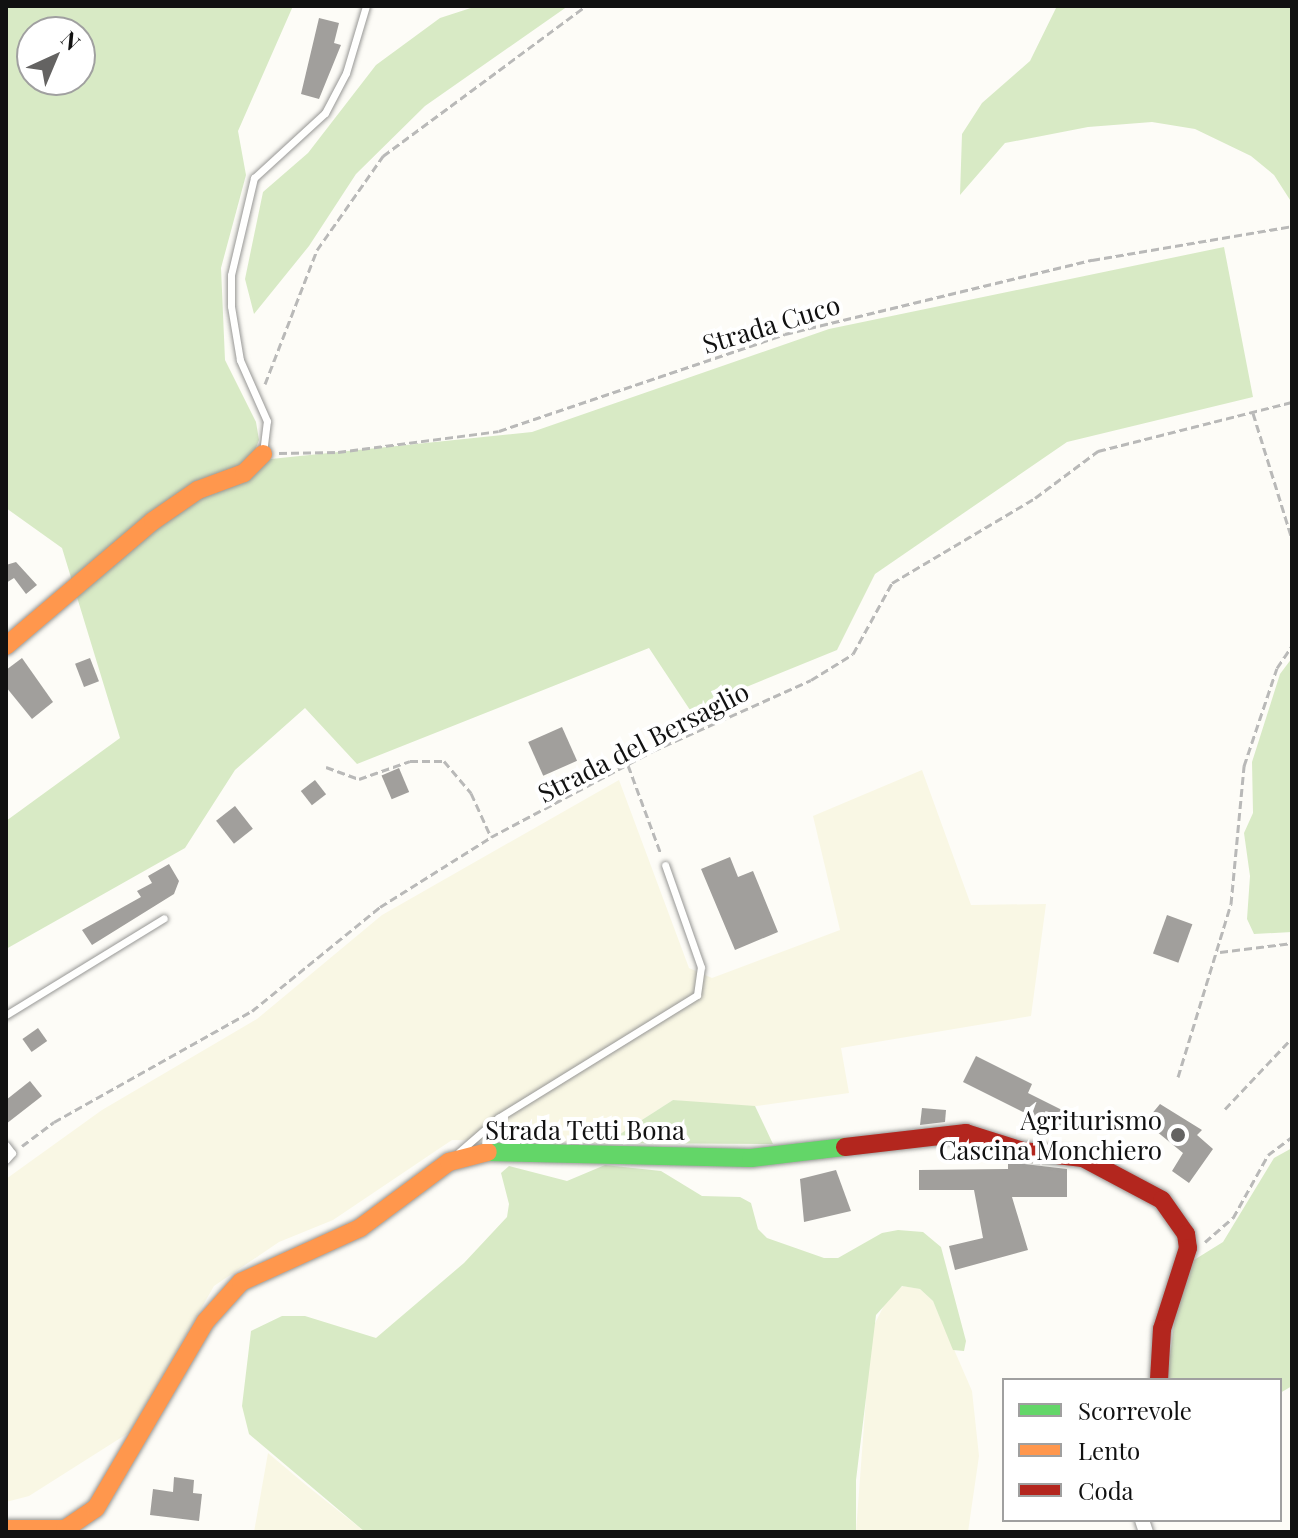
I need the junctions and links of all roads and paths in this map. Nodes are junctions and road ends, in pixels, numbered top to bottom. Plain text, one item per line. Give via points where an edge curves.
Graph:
1 (366, 6) edge
2 (586, 6) edge
3 (1292, 226) edge
4 (1292, 402) edge
5 (260, 403) junction
6 (1253, 412) junction
7 (263, 454) junction
8 (1292, 539) edge
9 (6, 646) edge
10 (1292, 646) edge
11 (628, 765) junction
12 (326, 767) dead end
13 (491, 837) junction
14 (665, 865) joint
15 (164, 918) dead end
16 (1292, 943) edge
17 (1220, 952) junction
18 (6, 1015) edge
19 (1292, 1038) edge
20 (1178, 1077) dead end
21 (1225, 1109) dead end
22 (1292, 1137) edge
23 (6, 1145) edge
24 (12, 1153) junction
25 (6, 1160) edge
26 (449, 1162) junction
27 (1188, 1248) junction
28 (1159, 1378) edge
29 (6, 1529) edge

1 - 5 lane via 346,73 325,113 254,178 231,275 231,306 240,360
2 - 5 path via 383,156 317,250
3 - 7 path, Strada Cuco via 1092,260 785,334 499,431 338,452
4 - 6 path, Strada del Bersaglio
5 - 7 lane via 267,421
6 - 8 path
6 - 11 path, Strada del Bersaglio via 1098,451 1035,498 892,583 853,654 811,680
7 - 9 street via 244,473 198,490 153,521
10 - 17 path via 1277,668 1244,766 1231,904
11 - 13 path, Strada del Bersaglio
11 - 14 path
12 - 13 path via 359,779 410,761 444,761 471,793
13 - 24 path, Strada del Bersaglio via 380,907 252,1011 54,1122
14 - 26 lane via 701,967 697,995 498,1118
15 - 18 lane
16 - 17 path
17 - 20 path via 1196,1007
19 - 21 path
22 - 27 path via 1268,1155 1221,1233
23 - 24 lane
24 - 25 lane
26 - 27 street, Strada Tetti Bona via 523,1150 751,1158 966,1133 1023,1151 1083,1158 1131,1179 1175,1212
26 - 29 street, Strada Tetti Bona via 360,1228 269,1266 220,1301 108,1493 82,1520 48,1532
27 - 28 street via 1166,1311

